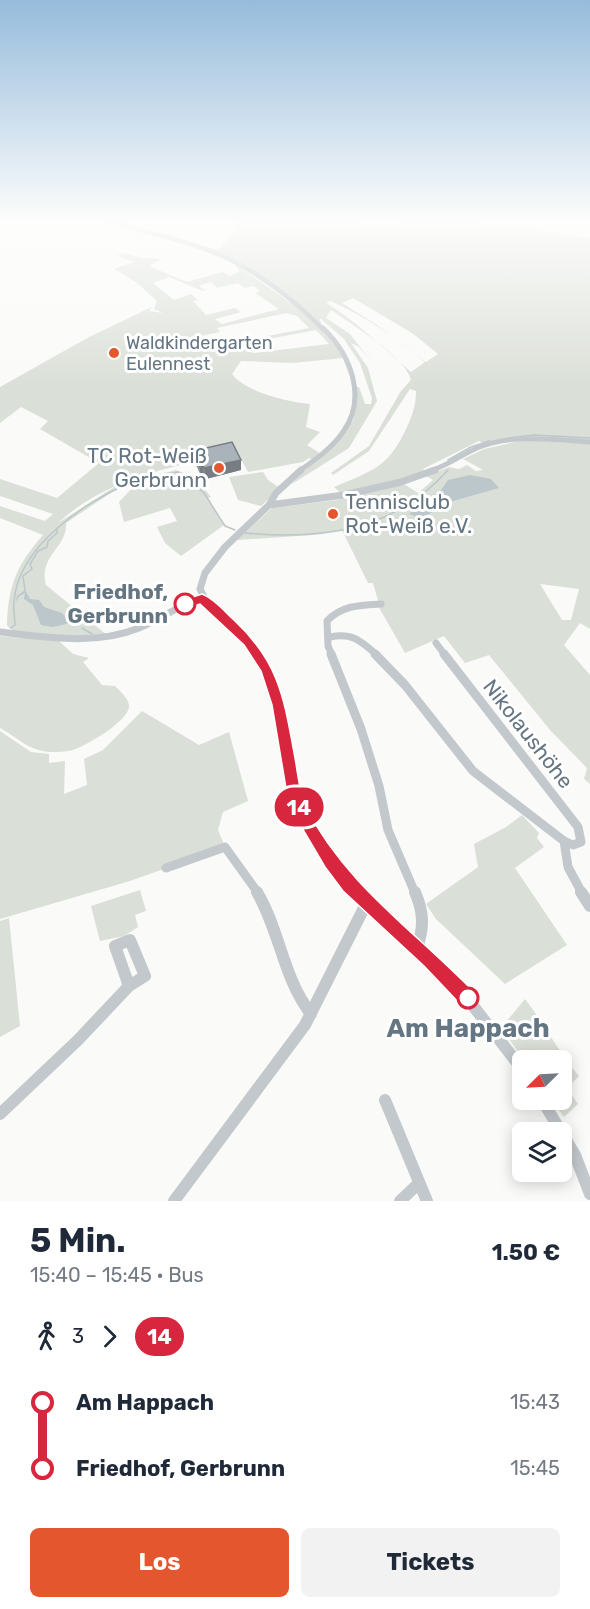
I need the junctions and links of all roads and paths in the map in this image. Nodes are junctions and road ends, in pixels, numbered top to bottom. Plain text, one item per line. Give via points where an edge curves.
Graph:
1 (254, 276) edge
2 (590, 442) edge
3 (265, 507) junction
4 (202, 598) junction
5 (381, 604) dead end
6 (3, 632) edge
7 (330, 637) junction
8 (436, 642) dead end
9 (564, 841) junction
10 (586, 844) edge
11 (166, 868) dead end
12 (367, 902) junction
13 (590, 906) edge
14 (417, 948) junction
15 (129, 986) dead end
16 (311, 1014) junction
17 (512, 1056) edge
18 (385, 1100) dead end
19 (548, 1110) edge
20 (0, 1114) edge
21 (419, 1183) junction
22 (590, 1194) edge
23 (174, 1201) edge
24 (400, 1201) edge
25 (427, 1201) edge

1 - 3 street via 284,296 340,347 355,396 352,418 339,439
2 - 3 street via 528,438 504,441 478,448 401,482
3 - 4 street via 239,531 205,573 200,589
4 - 6 street via 114,636 31,638
4 - 12 street via 249,642 267,670 300,811 330,861
5 - 7 street via 337,610 327,621
7 - 9 street via 337,632 348,633 373,650 407,686 466,764
7 - 14 street via 328,646 379,786 387,830 421,906 424,927
8 - 10 street, Nikolaushöhe via 578,826
9 - 10 street
9 - 13 street via 562,851 567,866
11 - 16 street via 225,847 267,911 296,994
12 - 14 street
12 - 16 street
14 - 17 street via 464,993
15 - 20 street
16 - 23 street
18 - 21 street
19 - 22 street via 575,1155
21 - 24 street
21 - 25 street

